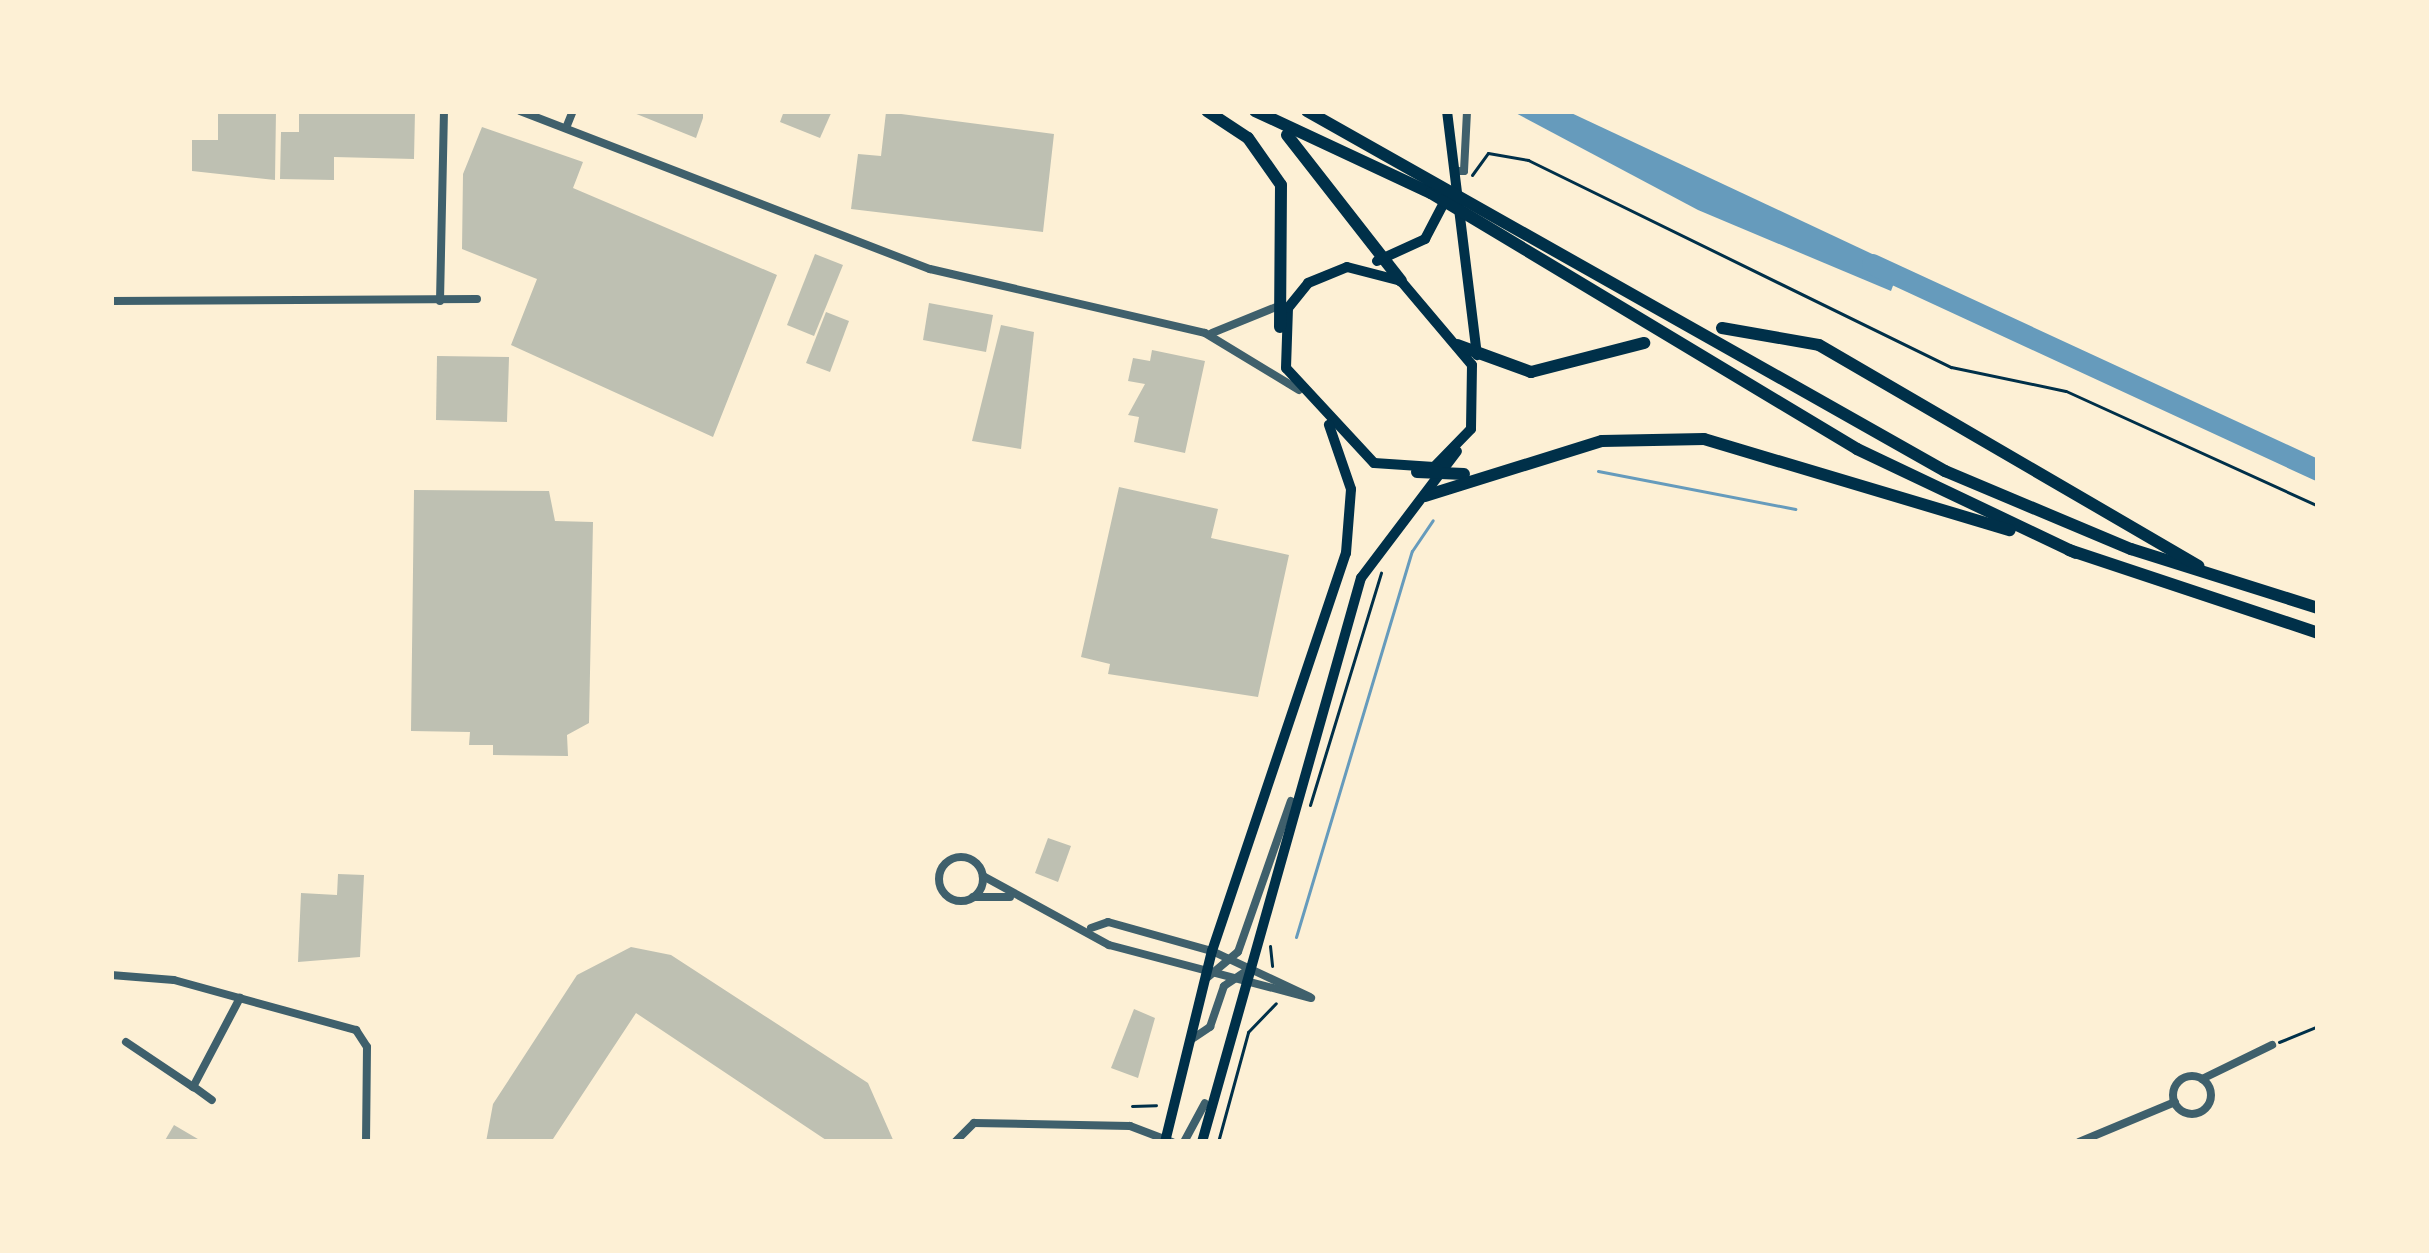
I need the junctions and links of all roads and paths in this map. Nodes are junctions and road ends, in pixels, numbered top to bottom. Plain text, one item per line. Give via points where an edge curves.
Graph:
1 (444, 111) edge
2 (520, 111) edge
3 (573, 111) edge
4 (1207, 111) edge
5 (1255, 111) edge
6 (1306, 111) edge
7 (1447, 111) edge
8 (1467, 111) edge
9 (566, 128) junction
10 (1287, 135) dead end
11 (1450, 170) junction
12 (1464, 171) junction
13 (1450, 188) junction
14 (1380, 260) junction
15 (1359, 267) junction
16 (1400, 281) junction
17 (1303, 290) junction
18 (477, 299) dead end
19 (111, 301) edge
20 (440, 301) junction
21 (1277, 308) junction
22 (1280, 327) junction
23 (1722, 328) dead end
24 (1205, 333) junction
25 (1645, 343) dead end
26 (1457, 345) junction
27 (1477, 355) junction
28 (1478, 382) junction
29 (1299, 390) junction
30 (1330, 425) junction
31 (1457, 451) junction
32 (1417, 472) junction
33 (1442, 473) junction
34 (1473, 474) junction
35 (1425, 496) junction
36 (2318, 506) edge
37 (2076, 553) junction
38 (1388, 555) dead end
39 (2215, 578) junction
40 (2318, 608) edge
41 (2318, 633) edge
42 (1292, 801) junction
43 (1307, 816) dead end
44 (983, 876) junction
45 (973, 897) junction
46 (1010, 897) junction
47 (1090, 928) junction
48 (1272, 932) dead end
49 (1212, 951) junction
50 (1233, 962) junction
51 (1272, 966) dead end
52 (1251, 968) junction
53 (111, 975) edge
54 (1207, 977) junction
55 (1229, 982) junction
56 (1245, 987) junction
57 (240, 998) junction
58 (1276, 1003) dead end
59 (2318, 1026) edge
60 (1192, 1039) junction
61 (126, 1042) dead end
62 (2272, 1045) joint
63 (2202, 1079) junction
64 (193, 1087) junction
65 (212, 1100) dead end
66 (2175, 1102) junction
67 (1205, 1103) junction
68 (1156, 1105) dead end
69 (1132, 1106) dead end
70 (991, 1131) junction
71 (1168, 1140) edge
72 (366, 1142) edge
73 (955, 1142) edge
74 (995, 1142) edge
75 (1184, 1142) edge
76 (1202, 1142) edge
77 (1218, 1142) edge
78 (2080, 1142) edge

1 - 20 street
2 - 9 street
3 - 9 street
4 - 21 main road via 1248,137 1281,185
5 - 37 main road via 1514,242 1857,449
6 - 39 main road via 1524,225 1857,427 2033,511
7 - 11 main road
8 - 12 street
9 - 24 street via 934,270
10 - 14 main road
11 - 12 street
11 - 13 main road
12 - 36 path via 1474,176 1488,152 1528,160 1951,367 2066,391
13 - 14 main road via 1425,239
13 - 27 main road
14 - 15 main road
14 - 16 main road
15 - 16 main road
15 - 17 main road
16 - 26 main road
17 - 21 street
17 - 22 main road
18 - 20 street
19 - 20 street
21 - 22 main road
21 - 24 street
22 - 29 main road
23 - 39 main road via 1819,345
24 - 29 street
25 - 27 main road via 1540,372
26 - 27 main road
26 - 28 main road
27 - 28 main road
28 - 31 main road
29 - 30 main road
30 - 32 main road via 1380,467
30 - 49 main road via 1348,470 1349,541
31 - 32 main road
31 - 33 main road
32 - 33 main road
33 - 34 main road
33 - 35 main road
34 - 35 main road
34 - 37 main road via 1602,441 1704,439 1787,455
35 - 42 main road via 1361,578
37 - 41 main road
38 - 43 path
39 - 40 main road
42 - 50 street
42 - 52 main road
44 - 45 street
44 - 45 street via 970,858 943,867 945,893
44 - 46 street
45 - 46 street
46 - 47 street
47 - 49 street via 1108,922
47 - 54 street via 1099,941
48 - 51 path
49 - 50 street
49 - 54 main road
50 - 52 street
50 - 54 street
52 - 55 street
52 - 56 main road
52 - 56 street via 1312,998
53 - 57 street
54 - 55 street
54 - 60 main road
55 - 56 street
55 - 60 street
56 - 67 main road
57 - 64 street
57 - 72 street via 363,1035
58 - 77 path via 1248,1032
59 - 62 path
60 - 71 main road
61 - 64 street
62 - 63 street
63 - 66 street via 2180,1080
63 - 66 street via 2206,1107 2189,1113
64 - 65 street
66 - 78 street
67 - 75 street
67 - 76 main road
68 - 69 path
70 - 71 street via 1123,1125
70 - 73 street via 968,1125
70 - 74 street

